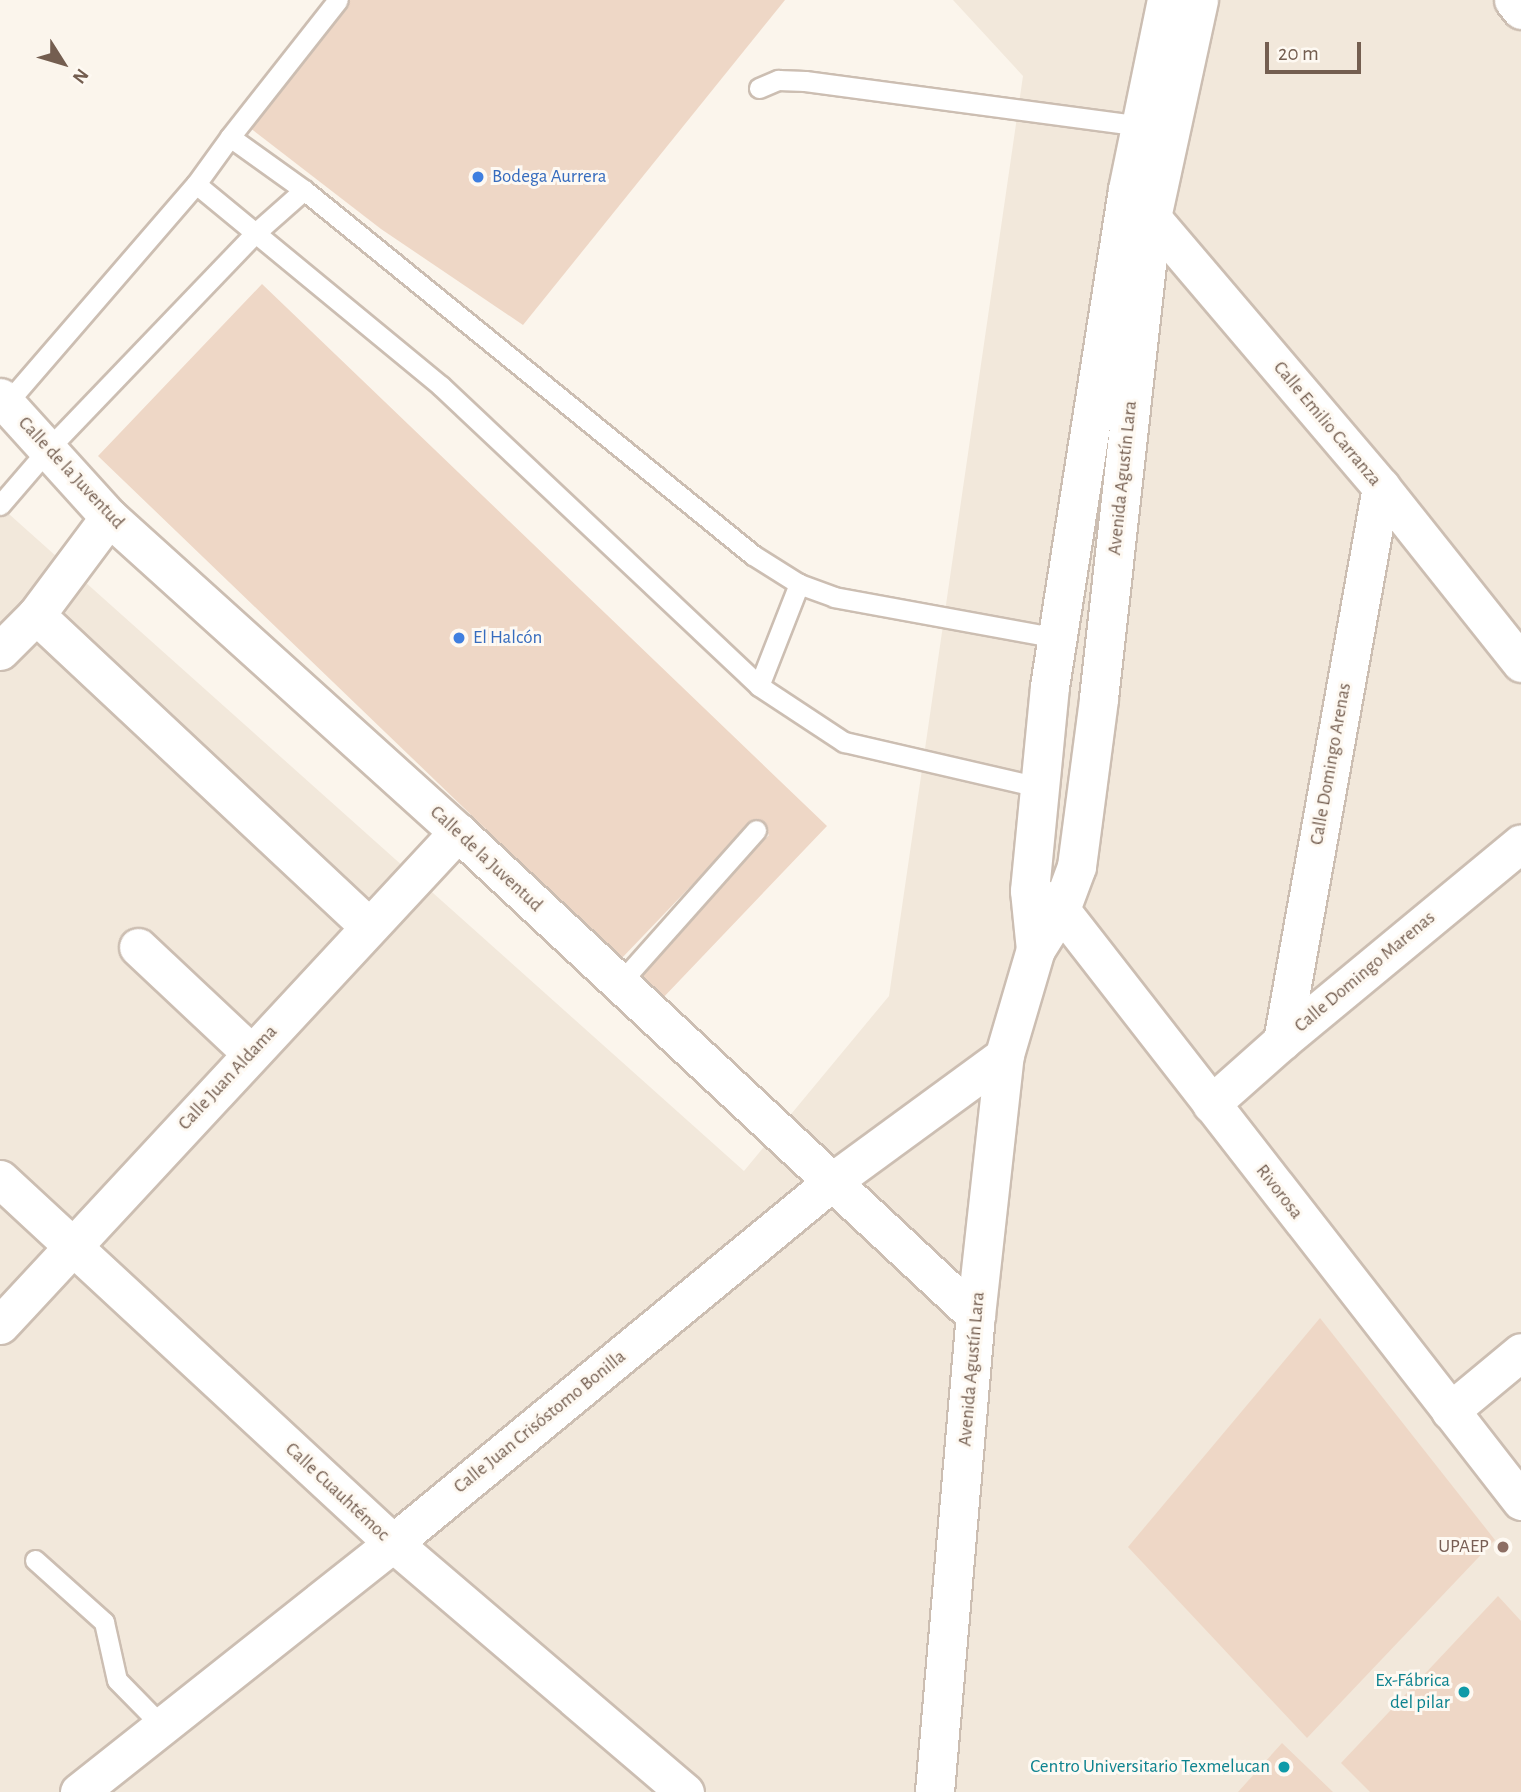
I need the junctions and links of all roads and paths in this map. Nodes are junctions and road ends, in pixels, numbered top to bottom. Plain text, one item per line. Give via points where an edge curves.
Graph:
1 (338, 0) edge
2 (1513, 0) edge
3 (1175, 10) edge
4 (1521, 10) edge
5 (759, 88) dead end
6 (1142, 126) junction
7 (230, 137) junction
8 (195, 184) junction
9 (304, 190) junction
10 (1140, 204) junction
11 (253, 234) junction
12 (3, 401) edge
13 (49, 448) junction
14 (1381, 487) junction
15 (0, 505) edge
16 (109, 517) junction
17 (799, 584) junction
18 (36, 615) junction
19 (1057, 638) junction
20 (0, 651) edge
21 (1521, 663) edge
22 (759, 686) junction
23 (1049, 687) junction
24 (1099, 699) junction
25 (1040, 786) junction
26 (757, 830) dead end
27 (458, 832) junction
28 (1521, 843) edge
29 (1046, 901) junction
30 (368, 926) junction
31 (138, 947) dead end
32 (619, 984) junction
33 (1282, 1041) junction
34 (250, 1053) junction
35 (1005, 1055) junction
36 (1211, 1104) junction
37 (0, 1179) edge
38 (833, 1181) junction
39 (73, 1247) junction
40 (976, 1316) junction
41 (0, 1325) edge
42 (1521, 1352) edge
43 (1450, 1411) junction
44 (1521, 1501) edge
45 (393, 1543) junction
46 (35, 1560) dead end
47 (162, 1726) junction
48 (79, 1792) edge
49 (685, 1792) edge
50 (935, 1792) edge

1 - 7 lane
2 - 4 street
3 - 6 main road, Avenida Agustín Lara
3 - 10 main road, Avenida Agustín Lara
5 - 6 lane via 778,80 805,81
6 - 10 main road, Avenida Agustín Lara
7 - 8 lane
7 - 9 lane
8 - 11 lane
8 - 12 lane
9 - 11 lane
9 - 17 lane via 753,555
10 - 14 street, Calle Emilio Carranza
10 - 19 main road, Avenida Agustín Lara
10 - 24 main road, Avenida Agustín Lara
11 - 13 lane
11 - 22 lane via 441,386
12 - 13 street, Calle de la Juventud
13 - 15 lane
13 - 16 street, Calle de la Juventud
14 - 21 street, Calle Emilio Carranza
14 - 33 street, Calle Domingo Arenas
16 - 18 street
16 - 27 street, Calle de la Juventud
17 - 19 lane via 834,597
17 - 22 lane
18 - 20 street
18 - 30 street
19 - 23 main road, Avenida Agustín Lara
22 - 25 lane via 844,742
23 - 24 main road
23 - 25 main road, Avenida Agustín Lara
24 - 29 main road, Avenida Agustín Lara via 1077,867
25 - 29 main road, Avenida Agustín Lara
26 - 32 lane
27 - 30 street, Calle Juan Aldama
27 - 32 street, Calle de la Juventud
28 - 33 street, Calle Domingo Marenas
29 - 35 main road, Avenida Agustín Lara
29 - 36 street, Rivorosa
30 - 34 street, Calle Juan Aldama
31 - 34 street
32 - 38 street, Calle de la Juventud
33 - 36 street, Calle Domingo Marenas
34 - 39 street, Calle Juan Aldama
35 - 38 street, Calle Juan Crisóstomo Bonilla
35 - 40 main road, Avenida Agustín Lara
36 - 43 street, Rivorosa
37 - 39 street, Calle Cuauhtémoc
38 - 40 street, Calle de la Juventud
38 - 45 street, Calle Juan Crisóstomo Bonilla
39 - 41 street, Calle Juan Aldama
39 - 45 street, Calle Cuauhtémoc
40 - 50 main road, Avenida Agustín Lara
42 - 43 street
43 - 44 street, Rivorosa
45 - 47 street, Calle Juan Crisóstomo Bonilla
45 - 49 street, Calle Cuauhtémoc
46 - 47 lane via 103,1622 117,1680
47 - 48 street, Calle Juan Crisóstomo Bonilla

